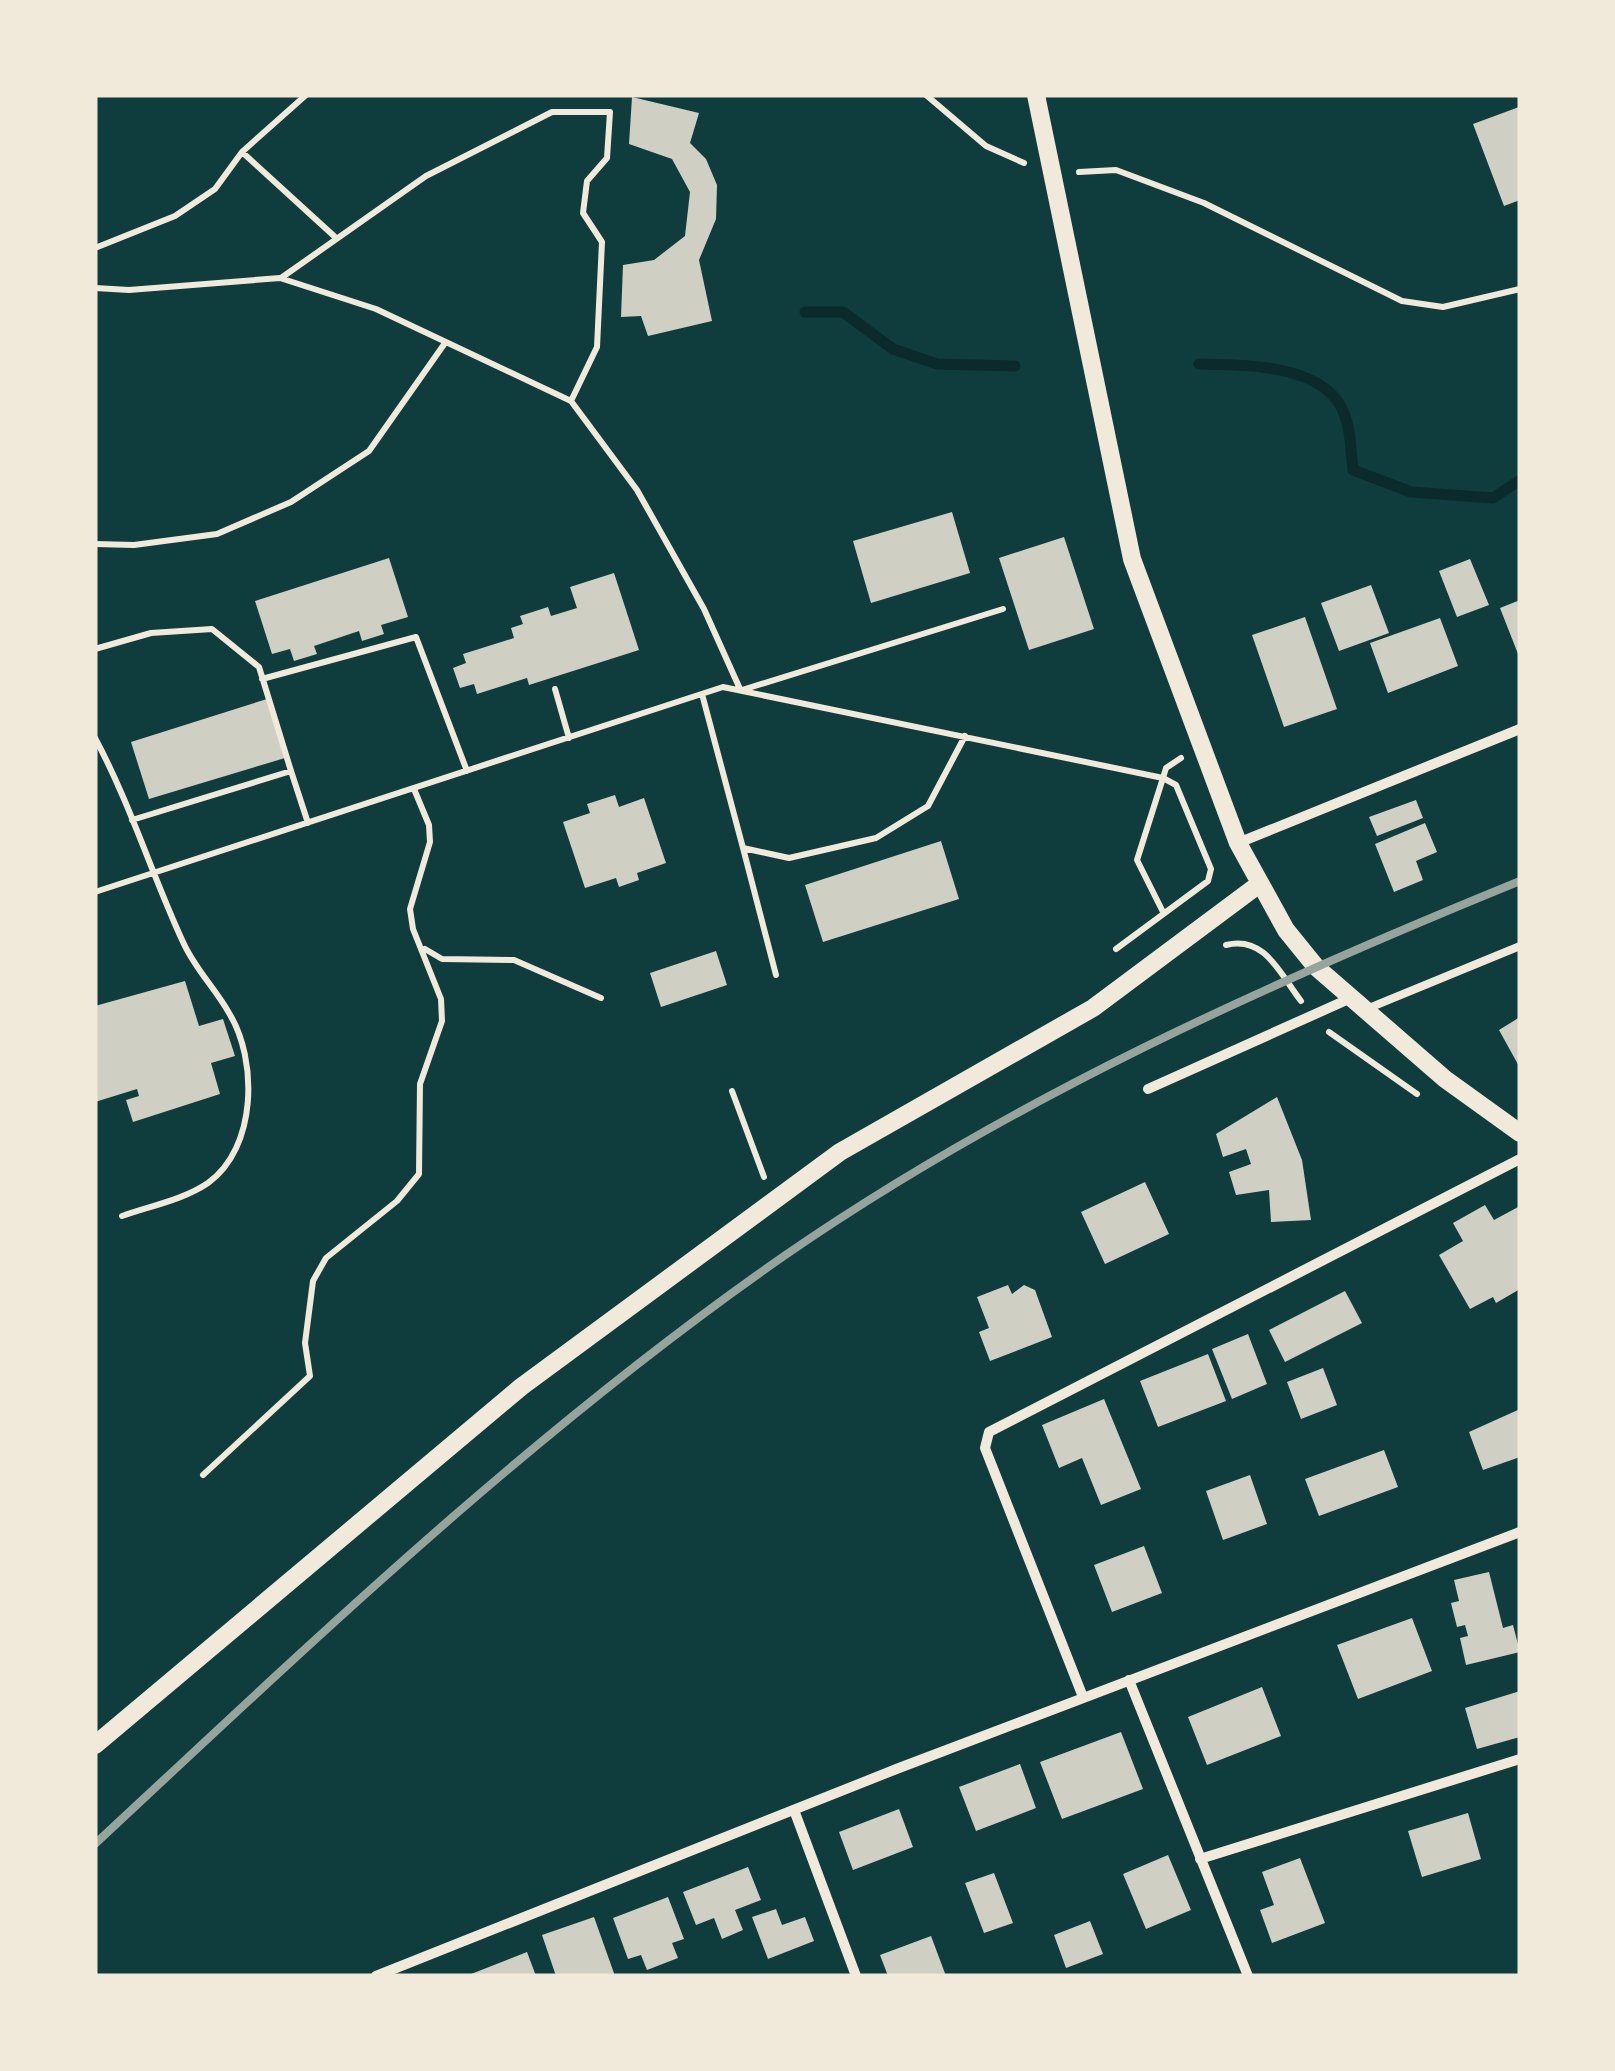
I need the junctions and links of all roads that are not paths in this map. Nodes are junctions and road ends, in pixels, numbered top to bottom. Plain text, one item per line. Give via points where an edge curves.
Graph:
1 (1036, 95) edge
2 (1520, 730) edge
3 (1238, 843) junction
4 (1258, 884) junction
5 (1520, 946) edge
6 (1358, 1004) junction
7 (1148, 1089) dead end
8 (1520, 1133) edge
9 (1520, 1159) edge
10 (1520, 1532) edge
11 (1129, 1680) junction
12 (1084, 1697) junction
13 (95, 1745) edge
14 (1520, 1760) edge
15 (794, 1810) junction
16 (1200, 1859) junction
17 (376, 1976) edge
18 (856, 1976) edge
19 (1248, 1976) edge

1 - 3 street via 1132,559
2 - 3 street
3 - 4 street
4 - 6 street via 1316,967
4 - 13 street via 1093,1008 840,1152 521,1387
5 - 6 lane
6 - 7 street via 1313,1016
6 - 8 street
9 - 12 street via 989,1432 984,1448
10 - 11 street
11 - 12 street
11 - 16 street
12 - 15 street
14 - 16 street
15 - 17 street
15 - 18 street
16 - 19 street

